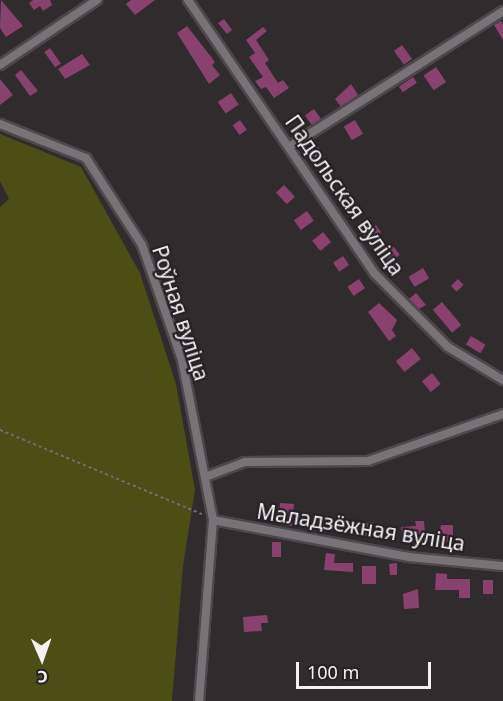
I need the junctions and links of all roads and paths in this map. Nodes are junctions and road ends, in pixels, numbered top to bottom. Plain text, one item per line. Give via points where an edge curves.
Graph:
1 (97, 0) edge
2 (188, 0) edge
3 (503, 11) edge
4 (0, 65) edge
5 (0, 124) edge
6 (289, 147) junction
7 (503, 380) edge
8 (503, 414) edge
9 (0, 430) edge
10 (205, 477) junction
11 (213, 520) junction
12 (503, 566) edge
13 (199, 701) edge

1 - 4 street
2 - 6 street, Падольская вуліца
3 - 6 street
5 - 10 street, Роўная вуліца via 86,158 141,245 182,360
6 - 7 street, Падольская вуліца via 375,274 402,304 448,347
8 - 10 street via 368,461 244,462
9 - 11 path
10 - 11 street
11 - 12 street, Маладзёжная вуліца via 408,557
11 - 13 street

